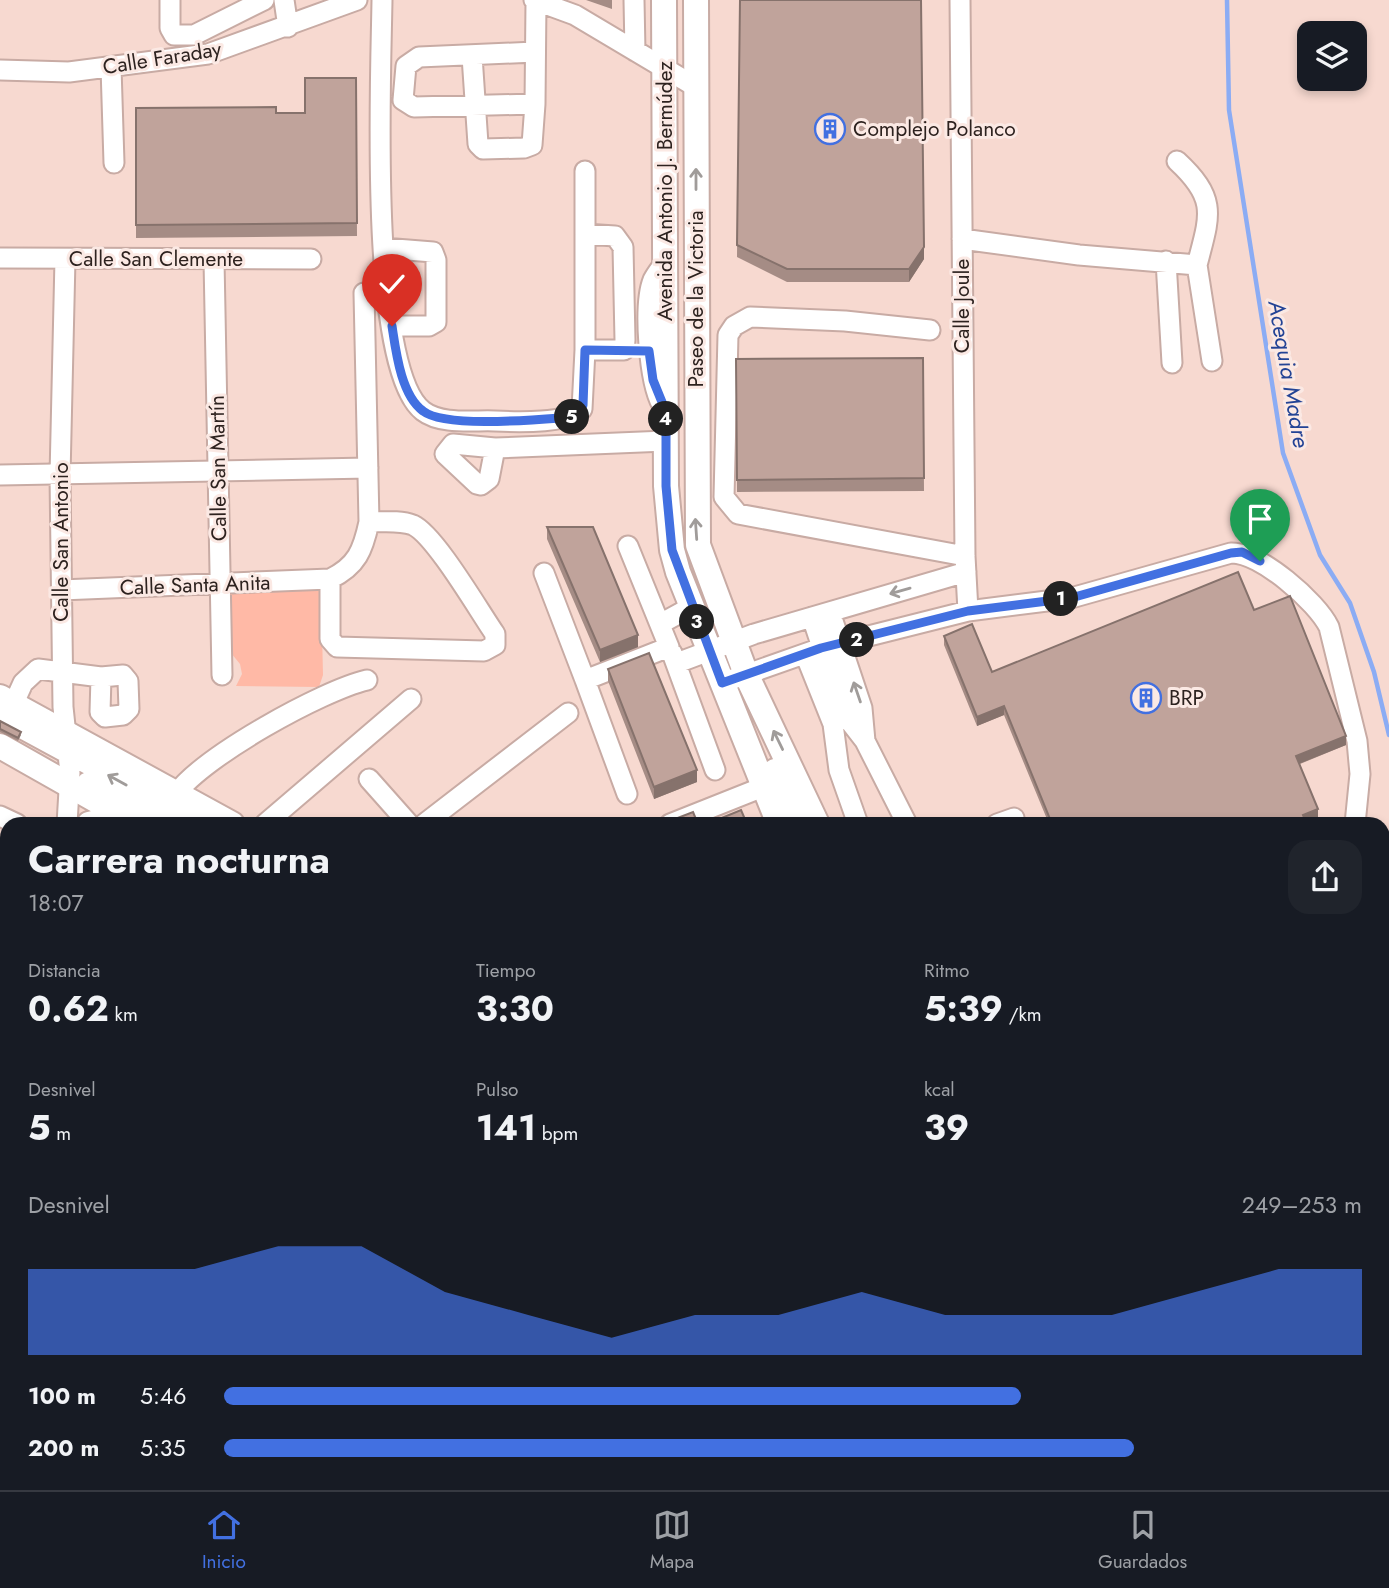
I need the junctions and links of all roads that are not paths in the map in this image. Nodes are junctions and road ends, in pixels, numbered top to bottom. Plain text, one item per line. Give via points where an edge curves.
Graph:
1 (170, 0) edge
2 (264, 0) edge
3 (284, 0) edge
4 (357, 0) edge
5 (382, 0) edge
6 (535, 0) edge
7 (696, 0) edge
8 (960, 0) edge
9 (634, 2) edge
10 (664, 3) edge
11 (288, 27) junction
12 (635, 51) junction
13 (535, 52) junction
14 (472, 56) junction
15 (111, 68) junction
16 (0, 69) edge
17 (663, 69) junction
18 (696, 88) junction
19 (475, 104) junction
20 (535, 104) junction
21 (1177, 161) dead end
22 (114, 163) dead end
23 (585, 171) dead end
24 (585, 234) junction
25 (962, 239) junction
26 (383, 248) junction
27 (0, 258) edge
28 (65, 259) junction
29 (311, 259) dead end
30 (214, 260) junction
31 (1166, 261) junction
32 (665, 262) junction
33 (1197, 265) junction
34 (364, 293) dead end
35 (392, 326) junction
36 (930, 330) dead end
37 (585, 350) junction
38 (624, 350) junction
39 (649, 351) junction
40 (1212, 361) dead end
41 (1172, 363) dead end
42 (666, 412) junction
43 (666, 441) junction
44 (495, 448) dead end
45 (368, 468) junction
46 (219, 473) junction
47 (0, 475) edge
48 (60, 476) junction
49 (369, 522) junction
50 (628, 546) dead end
51 (965, 564) junction
52 (544, 573) dead end
53 (330, 579) junction
54 (221, 585) junction
55 (61, 590) junction
56 (691, 607) junction
57 (968, 611) junction
58 (821, 615) junction
59 (660, 624) junction
60 (733, 641) junction
61 (814, 651) junction
62 (709, 652) junction
63 (673, 655) junction
64 (63, 673) junction
65 (746, 674) junction
66 (222, 676) dead end
67 (101, 677) dead end
68 (367, 680) dead end
69 (585, 680) junction
70 (722, 683) junction
71 (411, 699) dead end
72 (4, 706) edge
73 (568, 713) dead end
74 (0, 735) edge
75 (746, 740) junction
76 (0, 747) edge
77 (69, 761) junction
78 (715, 770) dead end
79 (369, 779) dead end
80 (763, 787) junction
81 (176, 794) junction
82 (627, 794) dead end
83 (807, 799) junction
84 (67, 817) edge
85 (128, 817) edge
86 (158, 817) edge
87 (184, 817) edge
88 (219, 817) edge
89 (273, 817) edge
90 (403, 817) edge
91 (433, 817) edge
92 (688, 817) edge
93 (776, 817) edge
94 (796, 817) edge
95 (814, 817) edge
96 (821, 817) edge
97 (845, 817) edge
98 (856, 817) edge
99 (903, 817) edge
100 (1355, 817) edge

1 - 2 street via 170,28 182,37
3 - 11 street
4 - 11 street, Calle Faraday
5 - 26 street
6 - 12 street via 575,15
6 - 13 street
7 - 18 main road, Paseo de la Victoria
8 - 25 street, Calle Joule
9 - 10 street
9 - 12 street
10 - 17 main road, Avenida Antonio J. Bermúdez
11 - 15 street, Calle Faraday via 208,54
12 - 17 street
13 - 14 street
13 - 20 street
14 - 19 street
14 - 19 street via 410,61 403,100 414,107
15 - 16 street, Calle Faraday via 69,72
15 - 22 street
17 - 18 street
17 - 32 main road, Avenida Antonio J. Bermúdez
60 -> 18 main road, Paseo de la Victoria via 701,561 696,528
19 - 20 street
19 - 20 street via 478,144 483,149 497,149 531,145
21 - 33 street via 1199,181 1207,200 1207,225
23 - 24 street
24 - 37 street
24 - 38 street via 615,236 623,247
25 - 31 street
25 - 51 street, Calle Joule
26 - 35 street
26 - 35 street via 426,249 436,260 436,322
27 - 28 street, Calle San Clemente
28 - 30 street, Calle San Clemente
28 - 48 street, Calle San Antonio
29 - 30 street, Calle San Clemente
30 - 46 street, Calle San Martín
31 - 33 street
31 - 41 street
32 - 39 street via 652,281
32 - 42 main road, Avenida Antonio J. Bermúdez
33 - 40 street
34 - 45 street
35 - 37 street via 409,392 422,411 437,418 511,421 573,417 583,405
36 - 51 street via 750,317 734,326 728,335 724,497 738,514
37 - 38 street
38 - 39 street
39 - 42 street via 653,380
42 - 43 main road, Avenida Antonio J. Bermúdez
43 - 44 street
43 - 56 main road, Avenida Antonio J. Bermúdez via 672,550
45 - 46 street
45 - 49 street
46 - 48 street
46 - 54 street, Calle San Martín
47 - 48 street
48 - 55 street, Calle San Antonio
49 - 53 street via 360,555
49 - 53 street via 402,522 428,537 495,634 495,645 484,651 343,649 330,639
50 - 59 street
51 - 57 street, Calle Joule
51 -> 58 street
52 - 69 street
53 - 54 street, Calle Santa Anita
54 - 55 street, Calle Santa Anita
54 - 66 street, Calle San Martín
55 - 64 street, Calle San Antonio
56 - 59 street
56 - 62 main road, Avenida Antonio J. Bermúdez
57 - 61 street
57 - 100 street via 1071,598 1231,553 1242,552 1260,561 1326,620 1357,741 1360,774
58 - 60 street
58 - 61 street
59 - 63 street
60 - 62 street
60 - 65 main road, Paseo de la Victoria
61 - 65 street
61 - 97 street via 827,775
61 - 98 street via 833,724 839,770
61 - 99 street
62 - 63 street
62 - 70 main road, Avenida Antonio J. Bermúdez
63 - 69 street
63 - 78 street
64 - 67 street
64 - 72 street via 31,672
64 - 77 street, Calle San Antonio
65 - 70 street
83 -> 65 main road, Paseo de la Victoria
68 - 81 street via 343,685 304,704 198,773
69 - 82 street
70 - 75 main road, Avenida Antonio J. Bermúdez
71 - 89 street
72 - 77 main road
73 - 91 street
74 - 77 street
75 - 80 main road, Avenida Antonio J. Bermúdez
75 - 94 main road via 773,768
76 - 77 main road
77 - 81 main road
77 - 84 street, Calle San Antonio
77 - 85 main road
77 - 86 street
87 -> 77 street
79 - 90 street
80 - 92 street
80 - 93 main road, Avenida Antonio J. Bermúdez
81 - 88 main road
83 - 95 main road, Paseo de la Victoria
83 - 96 main road

